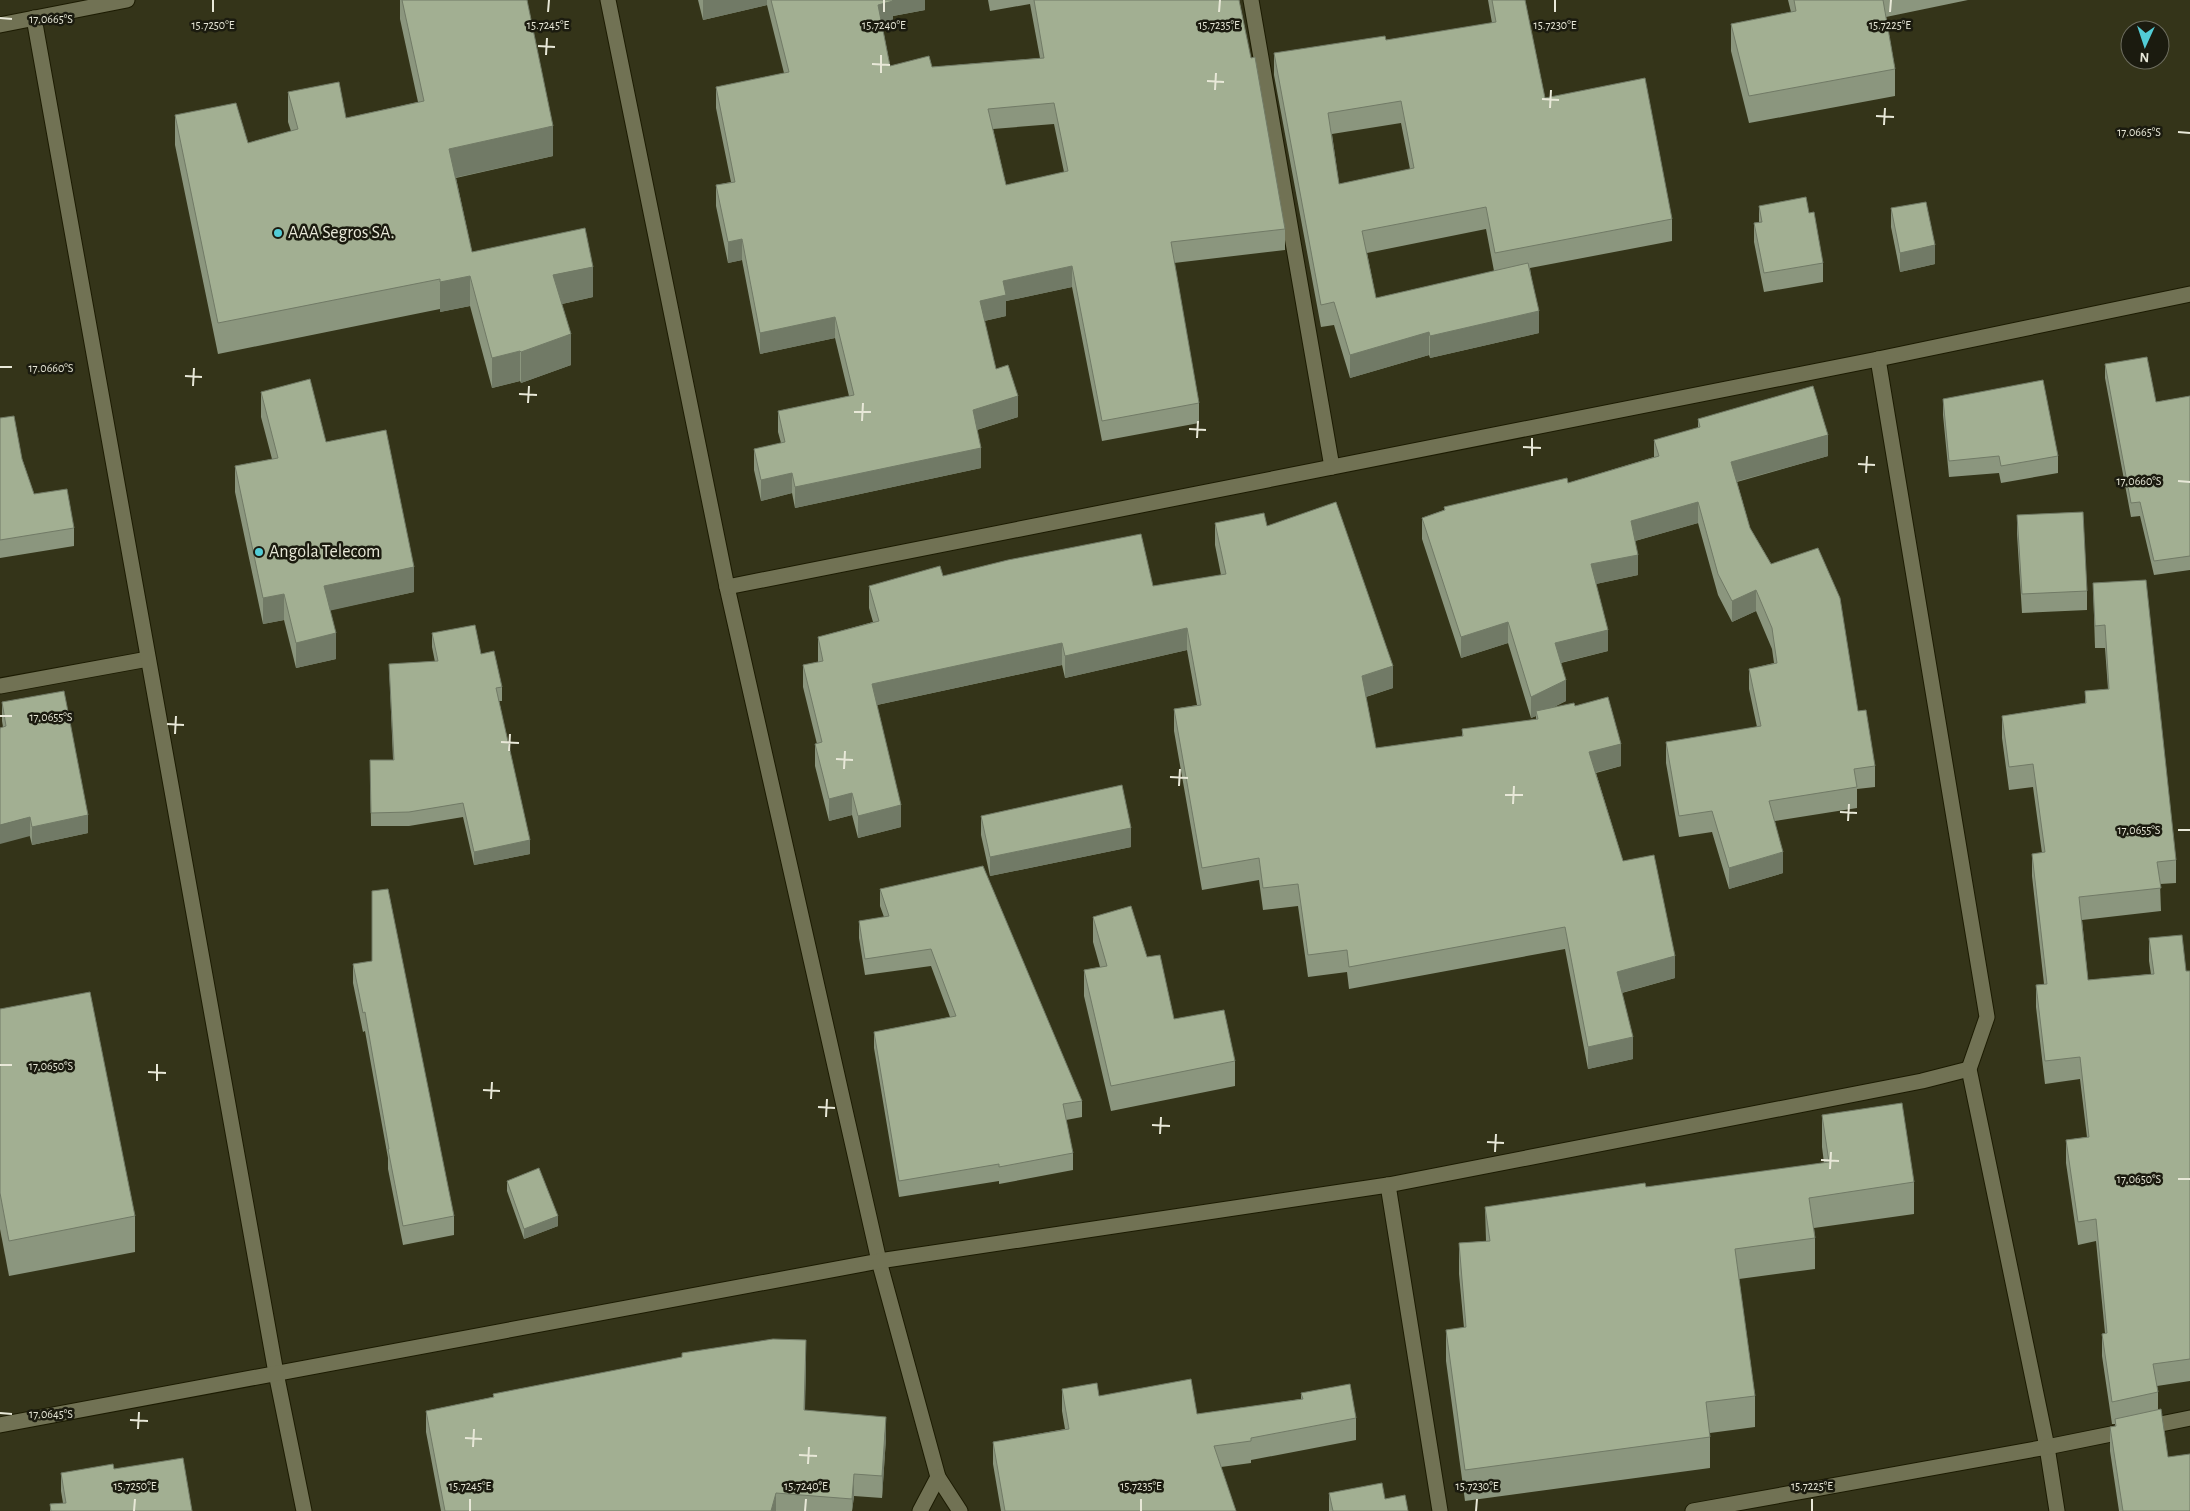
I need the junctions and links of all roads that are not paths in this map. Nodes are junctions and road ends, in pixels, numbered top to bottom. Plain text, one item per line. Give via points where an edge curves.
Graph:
1 (127, 0) edge
2 (608, 0) edge
3 (1251, 0) edge
4 (34, 18) junction
5 (0, 25) edge
6 (2190, 294) edge
7 (1878, 359) junction
8 (1332, 467) junction
9 (727, 587) junction
10 (148, 659) junction
11 (0, 686) edge
12 (1969, 1069) junction
13 (1388, 1185) junction
14 (879, 1261) junction
15 (276, 1373) junction
16 (2190, 1418) edge
17 (0, 1425) edge
18 (2047, 1447) junction
19 (938, 1477) junction
20 (304, 1511) edge
21 (920, 1511) edge
22 (960, 1511) edge
23 (1440, 1511) edge
24 (1692, 1511) edge
25 (2057, 1511) edge

1 - 4 street
2 - 9 street
3 - 8 street
4 - 5 street
4 - 10 street
6 - 7 street
7 - 8 street
7 - 12 street via 1987,1016
8 - 9 street
9 - 14 street
10 - 11 street
10 - 15 street
12 - 13 street via 1922,1081
12 - 18 street
13 - 14 street
13 - 23 street
14 - 15 street
14 - 19 street
15 - 17 street
15 - 20 street
16 - 18 street
18 - 24 street
18 - 25 street
19 - 21 street
19 - 22 street

